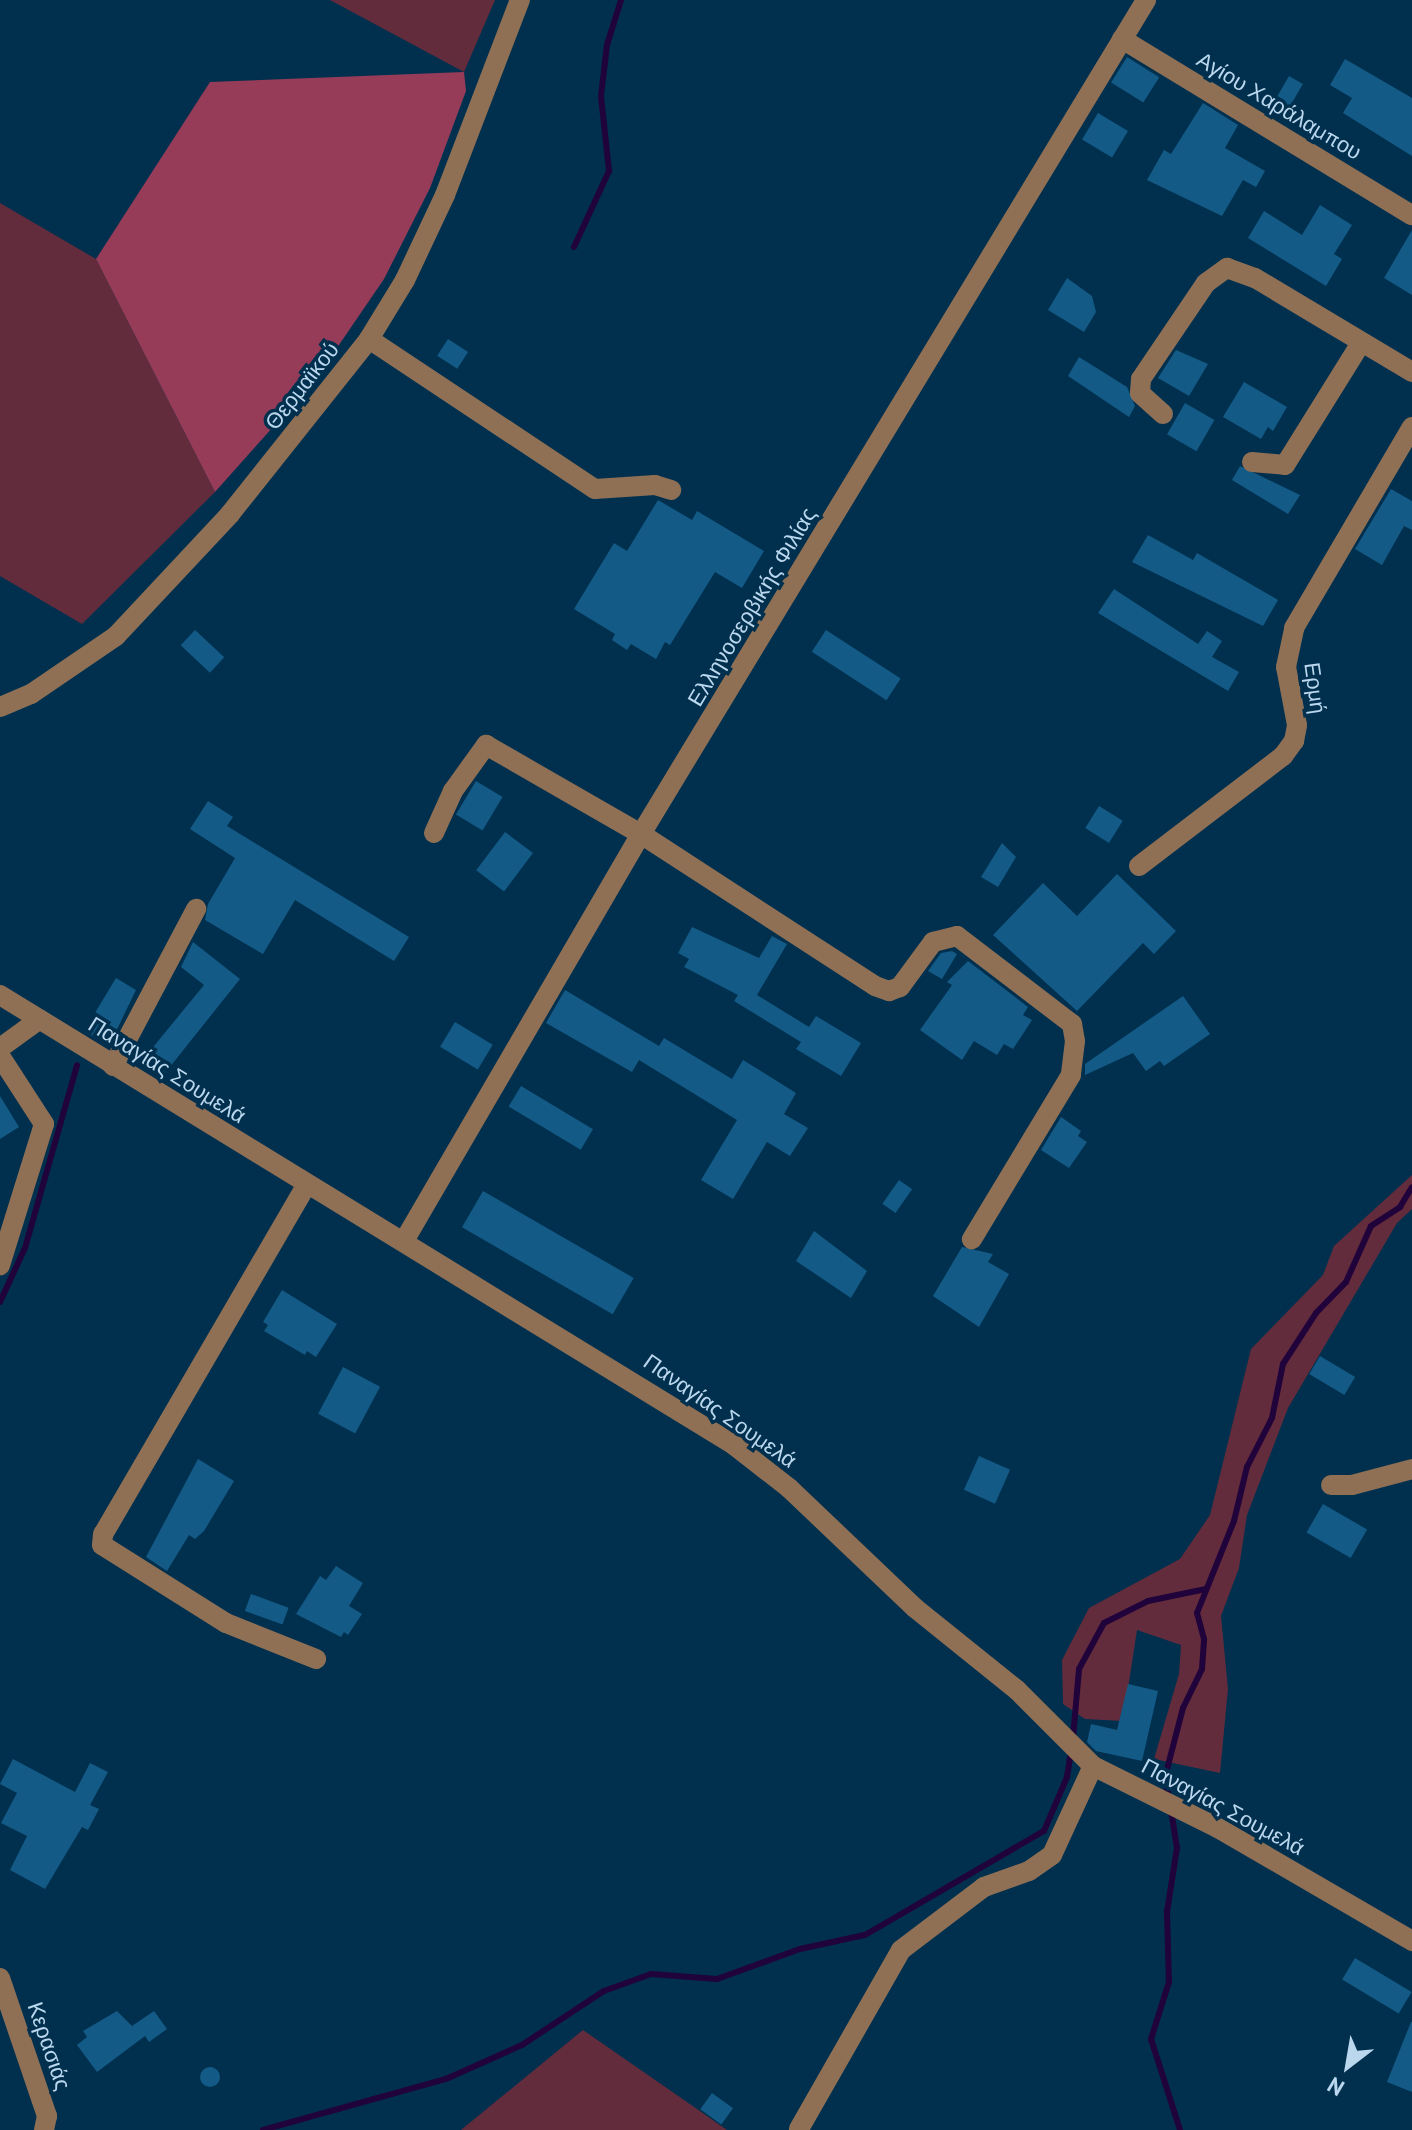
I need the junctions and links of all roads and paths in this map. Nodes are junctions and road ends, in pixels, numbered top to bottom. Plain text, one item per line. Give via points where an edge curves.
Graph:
1 (520, 0) edge
2 (1146, 0) edge
3 (1122, 39) junction
4 (1412, 215) edge
5 (369, 339) junction
6 (1361, 343) junction
7 (1412, 372) edge
8 (1163, 414) dead end
9 (1412, 427) edge
10 (1252, 462) dead end
11 (671, 490) dead end
12 (0, 707) edge
13 (434, 833) dead end
14 (641, 834) junction
15 (1139, 866) dead end
16 (196, 909) dead end
17 (0, 995) edge
18 (40, 1019) junction
19 (0, 1048) edge
20 (0, 1056) edge
21 (113, 1066) junction
22 (307, 1184) junction
23 (0, 1205) edge
24 (13, 1224) junction
25 (972, 1239) dead end
26 (404, 1241) junction
27 (0, 1265) edge
28 (1412, 1469) edge
29 (1331, 1485) dead end
30 (316, 1659) dead end
31 (1087, 1760) junction
32 (1412, 1941) edge
33 (0, 1978) edge
34 (799, 2129) edge
35 (44, 2130) edge

1 - 5 street, Θερμαϊκού via 445,195 405,280
2 - 3 street, Ελληνοσερβικής Φιλίας
3 - 4 street, Αγίου Χαράλαμπου
3 - 14 street, Ελληνοσερβικής Φιλίας
5 - 11 street via 595,489 655,485
5 - 12 street, Θερμαϊκού via 230,514 116,636 31,694
6 - 7 street
6 - 8 street via 1255,278 1227,268 1206,283 1141,379 1140,393
6 - 10 street via 1285,465
9 - 15 street, Ερμή via 1294,628 1286,667 1297,725 1294,741 1283,756
13 - 14 street via 453,791 486,745
14 - 25 street via 875,986 889,991 900,987 933,942 957,936 1072,1024 1071,1075
14 - 26 street, Ελληνοσερβικής Φιλίας
16 - 21 street
17 - 18 street, Παναγίας Σουμελά
18 - 19 street
18 - 21 street, Παναγίας Σουμελά
20 - 24 street via 44,1124
21 - 22 street, Παναγίας Σουμελά
22 - 26 street, Παναγίας Σουμελά
22 - 30 street via 103,1534 102,1545 226,1623
23 - 24 street
24 - 27 street
26 - 31 street, Παναγίας Σουμελά via 666,1399 766,1468 905,1599 1017,1690
28 - 29 street via 1352,1485
31 - 32 street, Παναγίας Σουμελά via 1218,1828
31 - 34 street via 1052,1855 1029,1871 984,1887 901,1950
33 - 35 street, Κερασιάς via 47,2116

